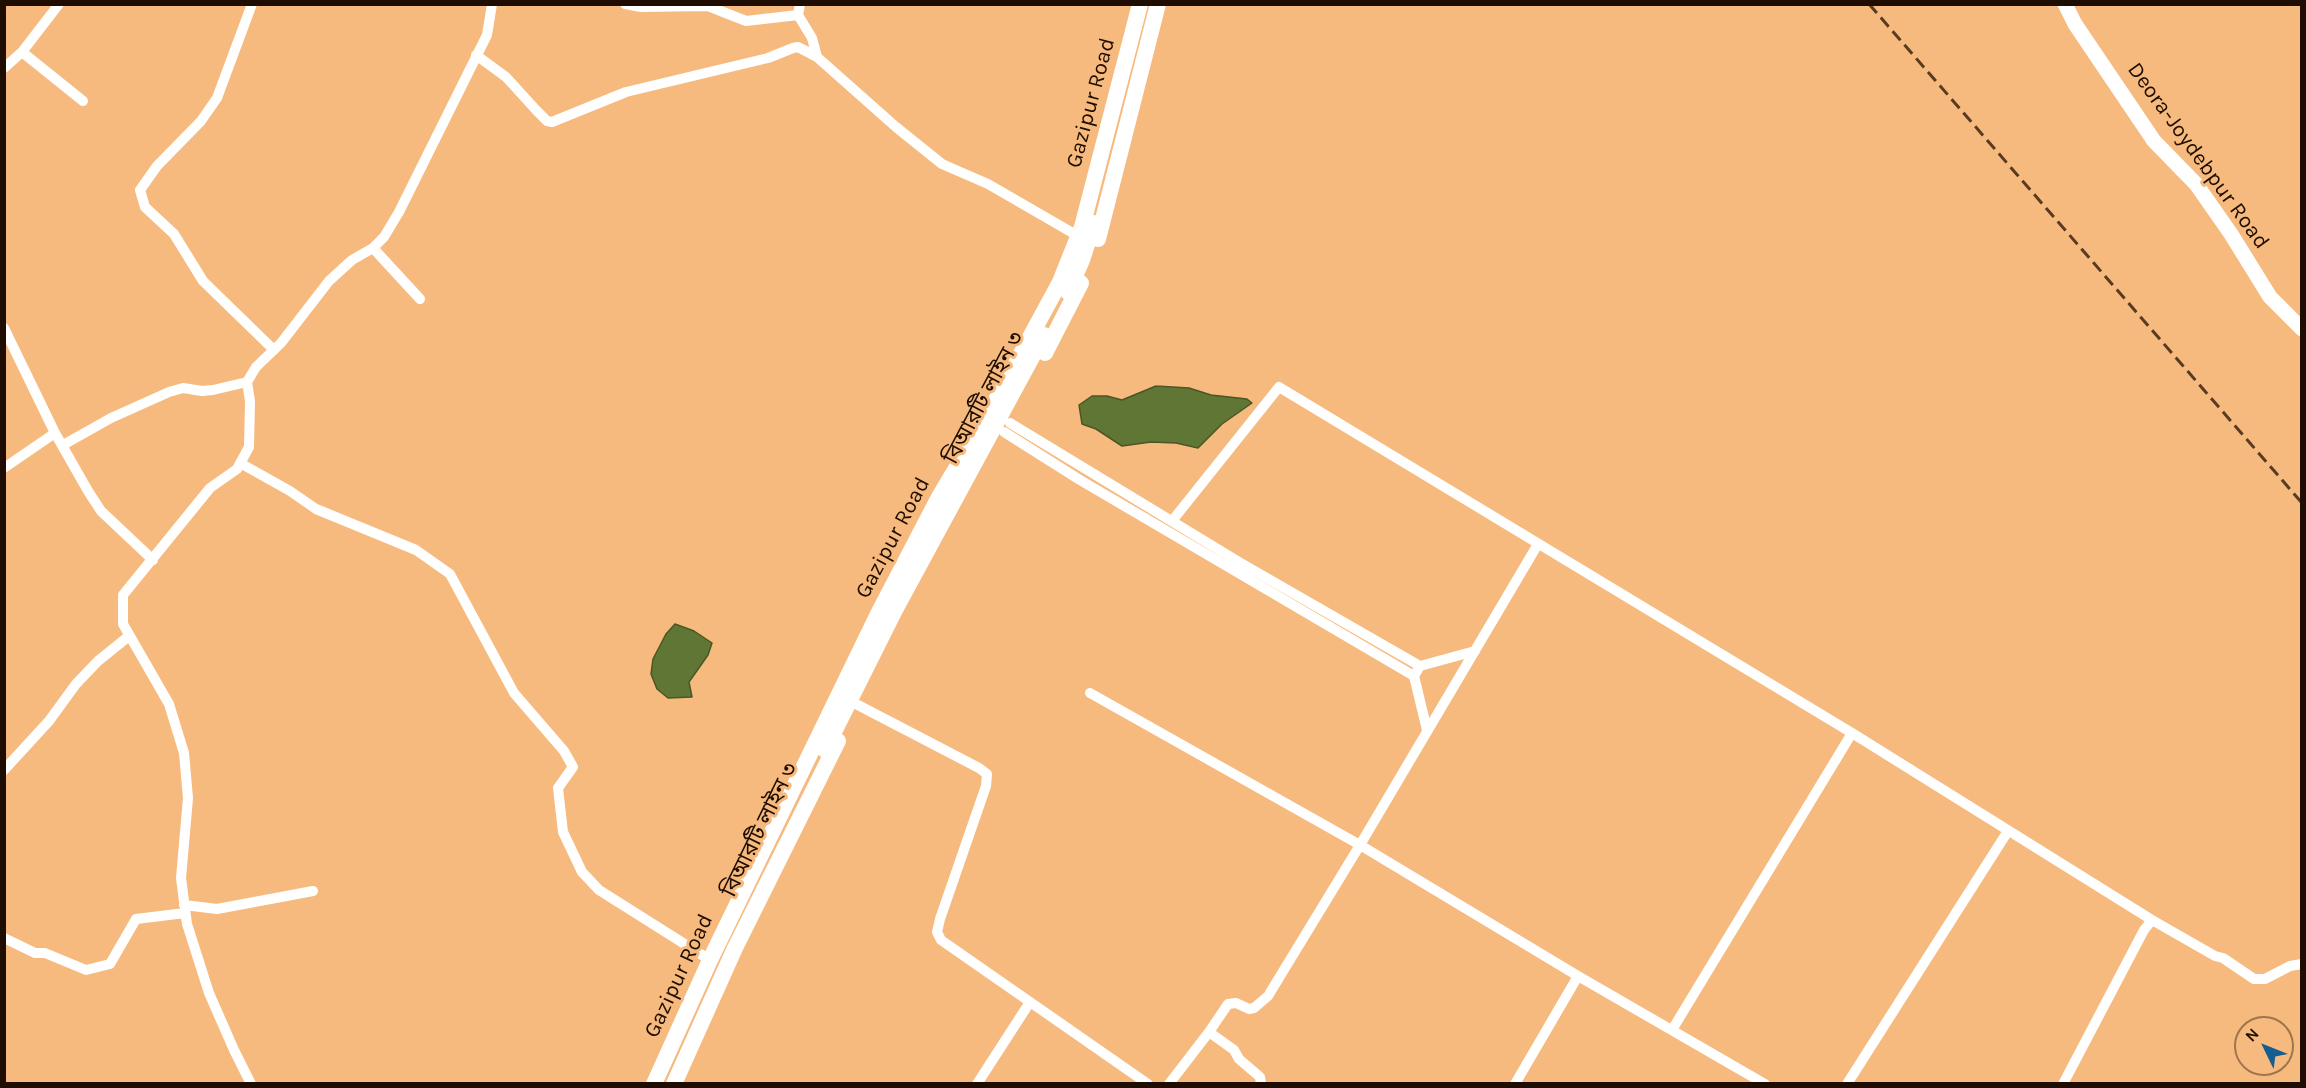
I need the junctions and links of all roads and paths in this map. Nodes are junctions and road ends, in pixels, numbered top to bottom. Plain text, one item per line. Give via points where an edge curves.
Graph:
1 (59, 4) edge
2 (252, 4) edge
3 (492, 4) edge
4 (625, 4) edge
5 (1140, 4) edge
6 (1150, 4) edge
7 (1158, 4) edge
8 (2065, 4) edge
9 (799, 10) edge
10 (22, 52) junction
11 (476, 55) junction
12 (817, 57) junction
13 (4, 68) edge
14 (83, 102) dead end
15 (1078, 236) junction
16 (373, 248) junction
17 (420, 299) dead end
18 (4, 328) edge
19 (2301, 329) edge
20 (274, 350) junction
21 (248, 382) junction
22 (1007, 428) junction
23 (55, 433) junction
24 (63, 445) junction
25 (240, 463) junction
26 (4, 468) edge
27 (1172, 521) junction
28 (1538, 544) junction
29 (153, 560) junction
30 (129, 636) junction
31 (1475, 651) junction
32 (1417, 671) junction
33 (1090, 693) dead end
34 (856, 704) junction
35 (1427, 730) junction
36 (1852, 733) junction
37 (4, 770) edge
38 (2008, 831) junction
39 (1360, 845) junction
40 (313, 891) dead end
41 (185, 909) junction
42 (2152, 920) junction
43 (4, 938) edge
44 (710, 960) junction
45 (2301, 964) edge
46 (1578, 976) junction
47 (1030, 1002) junction
48 (1672, 1030) junction
49 (1209, 1032) junction
50 (251, 1083) edge
51 (654, 1083) edge
52 (664, 1083) edge
53 (674, 1083) edge
54 (977, 1083) edge
55 (1148, 1083) edge
56 (1169, 1083) edge
57 (1261, 1083) edge
58 (1515, 1083) edge
59 (1765, 1083) edge
60 (1847, 1083) edge
61 (2062, 1083) edge

1 - 10 street
2 - 20 street via 218,98 140,190 145,207 174,234 203,281
3 - 11 street via 487,35
4 - 9 street via 708,6 746,21
5 - 15 main road, Gazipur Road
6 - 52 main road, বিআরটি লাইন ৩ via 1090,235 1068,292 895,610 775,847
7 - 22 main road, Gazipur Road via 1099,236 1083,279
8 - 19 street, Deora-Joydebpur Road via 2154,141 2196,184 2270,297
9 - 12 street
10 - 13 street
10 - 14 street
11 - 12 street via 506,77 552,122 626,92 758,61 793,48
11 - 16 street via 399,212
12 - 15 street via 942,164 988,184
15 - 44 main road, Gazipur Road via 1060,282 878,614
16 - 17 street
16 - 20 street via 329,281
18 - 23 street
20 - 21 street via 256,367
21 - 24 street via 213,390 183,388 169,392
21 - 25 street via 249,447
22 - 27 street
22 - 32 street via 1080,480
22 - 34 main road, Gazipur Road
23 - 24 street
23 - 26 street
24 - 29 street via 101,511
25 - 29 street via 210,488
25 - 44 street via 316,509 416,550 450,574 514,693 573,767 558,788 563,832 582,872 599,890
27 - 28 street via 1279,387
27 - 32 street
28 - 31 street
28 - 36 street
29 - 30 street via 123,595 123,624
30 - 37 street via 76,684 50,722
30 - 41 street via 169,704 184,753 188,798 181,878
31 - 32 street
31 - 35 street
32 - 35 street
33 - 39 street
34 - 47 street via 987,774 937,932 941,940
34 - 53 main road, Gazipur Road via 735,948
35 - 39 street
36 - 38 street
36 - 48 street
38 - 42 street
38 - 60 street
39 - 46 street
39 - 49 street via 1268,996 1254,1008 1228,1004
40 - 41 street via 217,909
41 - 43 street via 136,919 110,964 86,970
41 - 50 street via 209,993
42 - 45 street via 2254,979 2265,979
42 - 61 street
44 - 51 main road, Gazipur Road
46 - 48 street
46 - 58 street
47 - 54 street
47 - 55 street
48 - 59 street
49 - 56 street
49 - 57 street via 1234,1050 1260,1077

